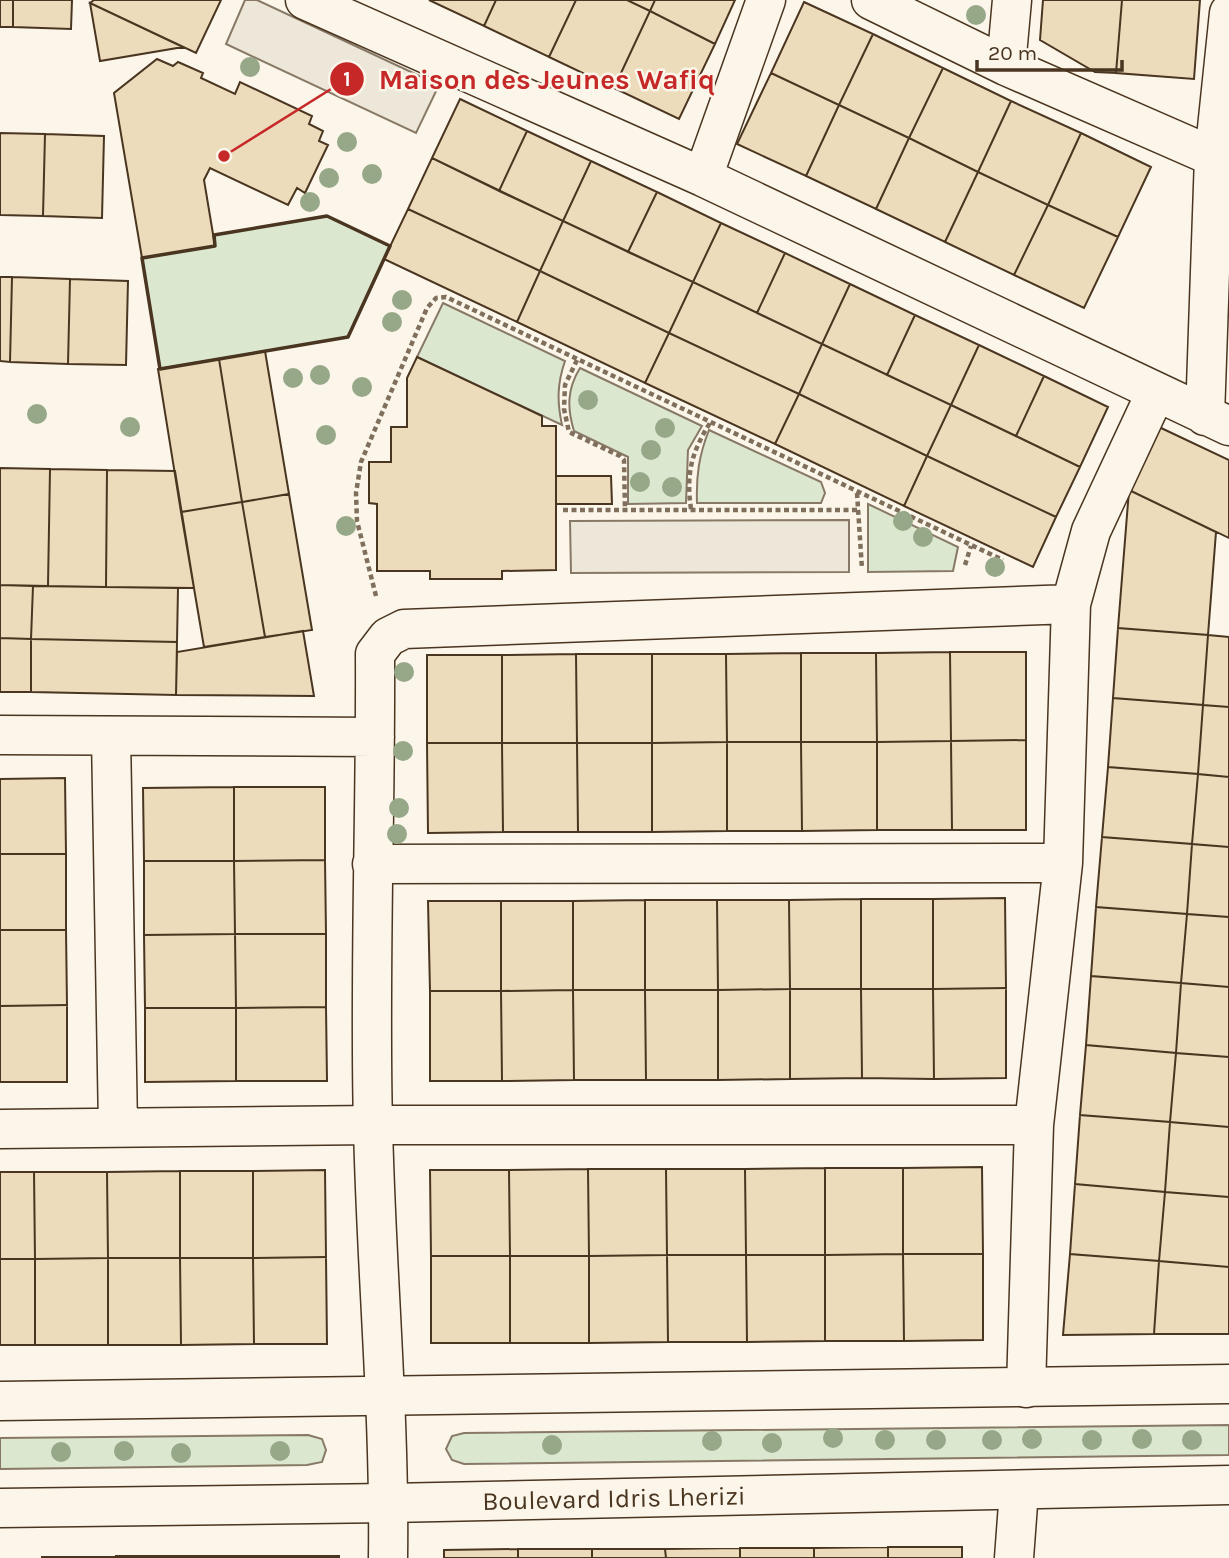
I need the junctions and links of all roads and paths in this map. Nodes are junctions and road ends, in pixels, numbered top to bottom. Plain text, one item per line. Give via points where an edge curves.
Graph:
1 (305, 0) edge
2 (766, 0) edge
3 (871, 0) edge
4 (1012, 0) edge
5 (1229, 12) edge
6 (1006, 66) junction
7 (1214, 157) junction
8 (703, 177) junction
9 (577, 360) junction
10 (1156, 392) junction
11 (1217, 421) edge
12 (710, 423) junction
13 (857, 493) junction
14 (691, 509) junction
15 (563, 510) dead end
16 (858, 510) junction
17 (625, 511) junction
18 (971, 546) junction
19 (1007, 563) dead end
20 (964, 571) dead end
21 (862, 575) dead end
22 (1071, 604) junction
23 (388, 637) junction
24 (0, 735) edge
25 (111, 736) junction
26 (375, 737) junction
27 (1063, 863) junction
28 (372, 864) junction
29 (373, 1125) junction
30 (1034, 1125) junction
31 (118, 1127) junction
32 (0, 1129) edge
33 (1229, 1384) edge
34 (1026, 1388) junction
35 (385, 1396) junction
36 (0, 1401) edge
37 (1229, 1485) edge
38 (1019, 1491) junction
39 (389, 1503) junction
40 (0, 1508) edge
41 (388, 1558) edge
42 (1014, 1558) edge

1 - 8 street
2 - 8 street
3 - 6 street
4 - 6 street
5 - 7 street
6 - 7 street
7 - 11 street
8 - 10 street
9 - 12 path
9 - 17 path via 565,385 569,432 624,460
9 - 23 path via 446,297 436,298 427,308 361,462 356,493 357,522
10 - 11 street
10 - 22 street via 1091,531
12 - 13 path
12 - 14 path via 694,449
13 - 16 path
13 - 18 path
14 - 16 path
14 - 17 path
15 - 17 path
16 - 21 path
18 - 19 path
18 - 20 path
22 - 23 street via 404,629
22 - 27 street
23 - 26 street via 375,654
24 - 25 street
25 - 26 street
25 - 31 street
26 - 28 street
27 - 28 street
27 - 30 street
28 - 29 street
29 - 30 street
29 - 31 street
29 - 35 street
30 - 34 street
31 - 32 street
33 - 34 street
34 - 35 street
35 - 36 street
35 - 39 street
37 - 38 street, Boulevard Idris Lherizi
38 - 39 street, Boulevard Idris Lherizi
38 - 42 street
39 - 40 street, Boulevard Idris Lherizi
39 - 41 street

